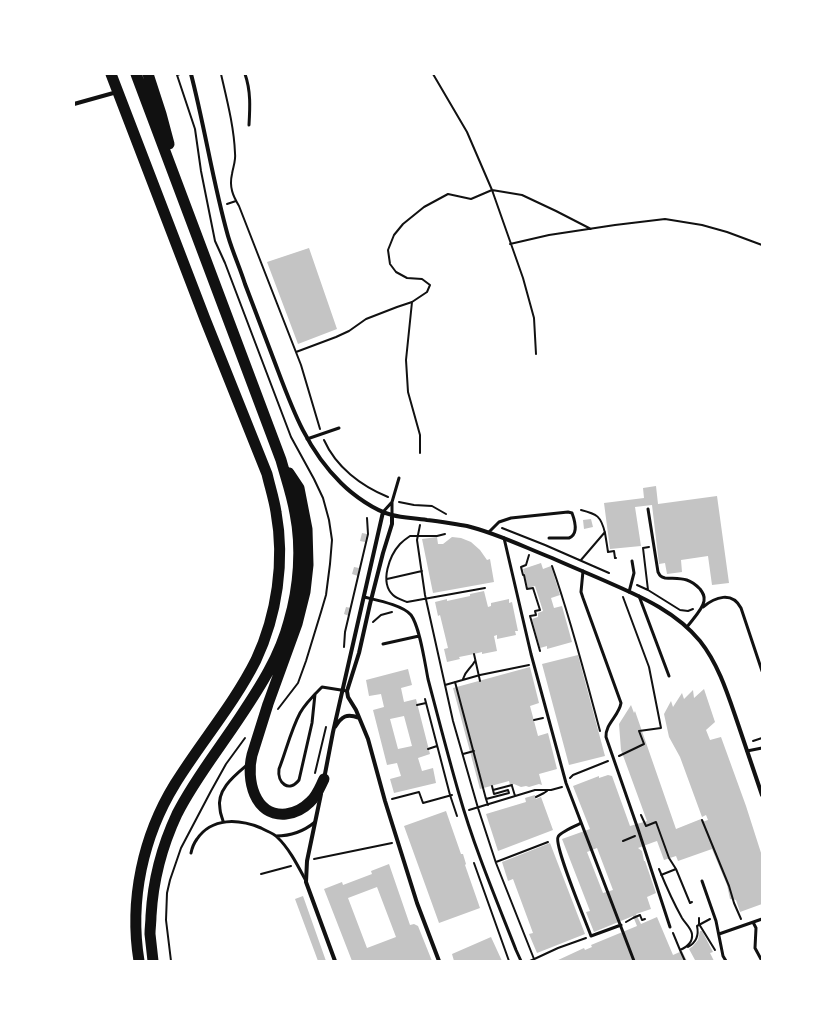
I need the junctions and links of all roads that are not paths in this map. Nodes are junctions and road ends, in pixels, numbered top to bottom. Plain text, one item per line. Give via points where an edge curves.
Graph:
1 (106, 74) edge
2 (111, 74) edge
3 (136, 74) edge
4 (148, 74) edge
5 (191, 74) edge
6 (245, 74) edge
7 (116, 90) junction
8 (74, 104) edge
9 (250, 125) dead end
10 (179, 188) junction
11 (339, 428) dead end
12 (307, 439) junction
13 (281, 460) junction
14 (399, 478) dead end
15 (392, 502) junction
16 (648, 509) dead end
17 (383, 512) junction
18 (392, 515) junction
19 (489, 532) junction
20 (504, 538) junction
21 (549, 538) dead end
22 (632, 561) dead end
23 (583, 571) junction
24 (629, 592) junction
25 (639, 596) junction
26 (364, 597) junction
27 (371, 599) junction
28 (701, 608) junction
29 (687, 627) junction
30 (419, 636) junction
31 (383, 644) dead end
32 (762, 671) edge
33 (669, 676) dead end
34 (342, 690) junction
35 (347, 691) junction
36 (315, 694) junction
37 (360, 718) junction
38 (333, 732) junction
39 (762, 748) edge
40 (747, 751) junction
41 (250, 763) junction
42 (319, 778) junction
43 (762, 795) edge
44 (223, 821) junction
45 (315, 822) junction
46 (581, 823) junction
47 (276, 836) junction
48 (191, 853) dead end
49 (702, 881) dead end
50 (306, 882) junction
51 (762, 919) edge
52 (753, 922) junction
53 (621, 925) junction
54 (670, 927) dead end
55 (719, 934) junction
56 (139, 961) edge
57 (153, 961) edge
58 (335, 961) edge
59 (439, 961) edge
60 (521, 961) edge
61 (634, 961) edge
62 (726, 961) edge
63 (762, 961) edge

1 - 7 highway
2 - 7 highway
3 - 10 highway
4 - 10 highway via 161,114
5 - 12 street via 218,197 233,250 274,361
6 - 9 lane via 250,93
7 - 8 street
7 - 56 highway via 267,474 277,514 279,546 274,610 256,659 231,703 175,785 152,833 138,887 135,928
10 - 13 highway
11 - 12 lane
12 - 17 street via 318,457 343,485
13 - 41 highway via 299,488 307,529 308,565 298,624 268,704
13 - 57 highway via 298,533 298,572 289,622 269,671 195,783 169,832 162,852 152,905 150,934
14 - 15 lane
15 - 17 lane
15 - 18 lane
16 - 28 lane via 659,575 692,582 704,594
17 - 18 street
17 - 26 street
18 - 19 street
18 - 27 street via 392,524
19 - 20 street
19 - 21 lane via 499,522 511,518 572,513 576,531 572,537
20 - 23 street
20 - 46 lane via 531,654 566,783
22 - 24 lane via 634,573
23 - 24 street
23 - 54 lane via 581,592 621,703 605,734
24 - 25 street
25 - 29 street via 662,608
25 - 33 lane
26 - 27 lane
26 - 34 street
27 - 30 lane via 407,611 413,618
27 - 35 street via 359,653
28 - 29 lane
28 - 32 lane via 712,600 727,597 738,603
29 - 40 street via 700,641 720,674
30 - 31 lane
30 - 60 lane via 464,812
34 - 35 lane
34 - 36 lane via 322,687
34 - 38 street
35 - 37 street via 348,698
36 - 36 lane via 296,722 279,769 279,778 288,786 296,784 299,780 312,723
37 - 38 street via 353,716 341,719
37 - 59 street via 416,903
38 - 42 street
39 - 40 lane
40 - 43 street
41 - 42 highway via 251,784 255,795 267,810 277,814 290,814 303,808 314,798
41 - 44 lane via 230,781 221,794 219,808
42 - 45 street
44 - 47 lane via 245,822
44 - 48 lane via 207,828 196,840
45 - 47 lane via 294,834
45 - 50 street via 307,861
46 - 53 lane
46 - 53 lane via 561,833 557,842 591,936
47 - 50 lane via 294,858
49 - 55 lane
50 - 58 street
51 - 52 lane
52 - 55 lane
52 - 63 lane via 756,928 755,948
53 - 61 lane
55 - 62 lane

